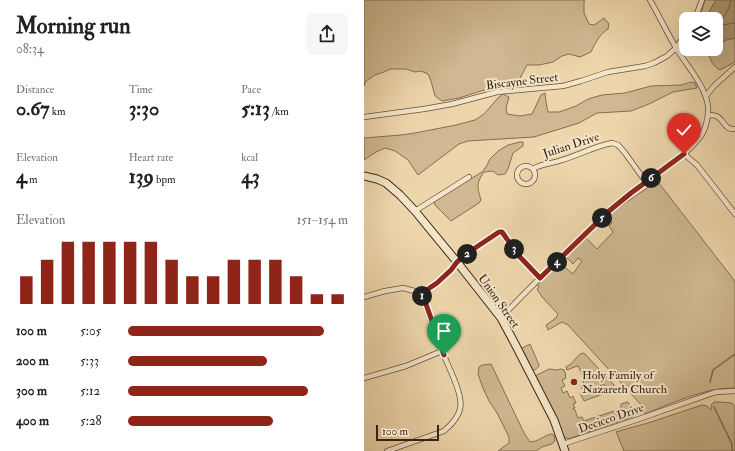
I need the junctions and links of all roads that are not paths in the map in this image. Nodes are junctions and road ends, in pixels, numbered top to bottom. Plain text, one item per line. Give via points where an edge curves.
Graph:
1 (650, 0) edge
2 (702, 0) edge
3 (698, 12) edge
4 (679, 44) edge
5 (676, 48) junction
6 (735, 67) edge
7 (706, 96) junction
8 (708, 115) junction
9 (364, 117) edge
10 (735, 129) edge
11 (684, 154) junction
12 (533, 169) junction
13 (364, 176) edge
14 (468, 177) dead end
15 (646, 182) junction
16 (415, 211) junction
17 (735, 214) edge
18 (457, 262) junction
19 (540, 278) junction
20 (422, 293) junction
21 (364, 297) edge
22 (501, 318) junction
23 (442, 351) junction
24 (364, 378) edge
25 (735, 391) edge
26 (564, 448) edge
27 (387, 451) edge

1 - 5 street
2 - 3 street
4 - 5 street
5 - 7 street
5 - 9 street, Biscayne Street via 667,56 645,66 608,72 563,86 497,92 452,104
6 - 7 street
7 - 8 street
8 - 10 street via 717,116 728,128
8 - 11 street via 700,137
11 - 15 street
11 - 17 street via 696,165
12 - 12 street, Julian Drive via 527,165 521,167 517,177 526,184 535,176
12 - 15 street, Julian Drive via 612,143 618,145 625,153
13 - 16 street, Union Street via 386,183
14 - 16 street
15 - 19 street via 609,211
16 - 18 street, Union Street
18 - 19 street via 502,232 519,256
18 - 20 street via 437,283
18 - 22 street, Union Street
19 - 22 street
20 - 21 street via 403,288
20 - 23 street
22 - 26 street, Union Street via 554,420
23 - 24 street via 406,366
23 - 27 street via 458,390 460,408 457,417 444,430
25 - 26 street, Decicco Drive via 713,393

